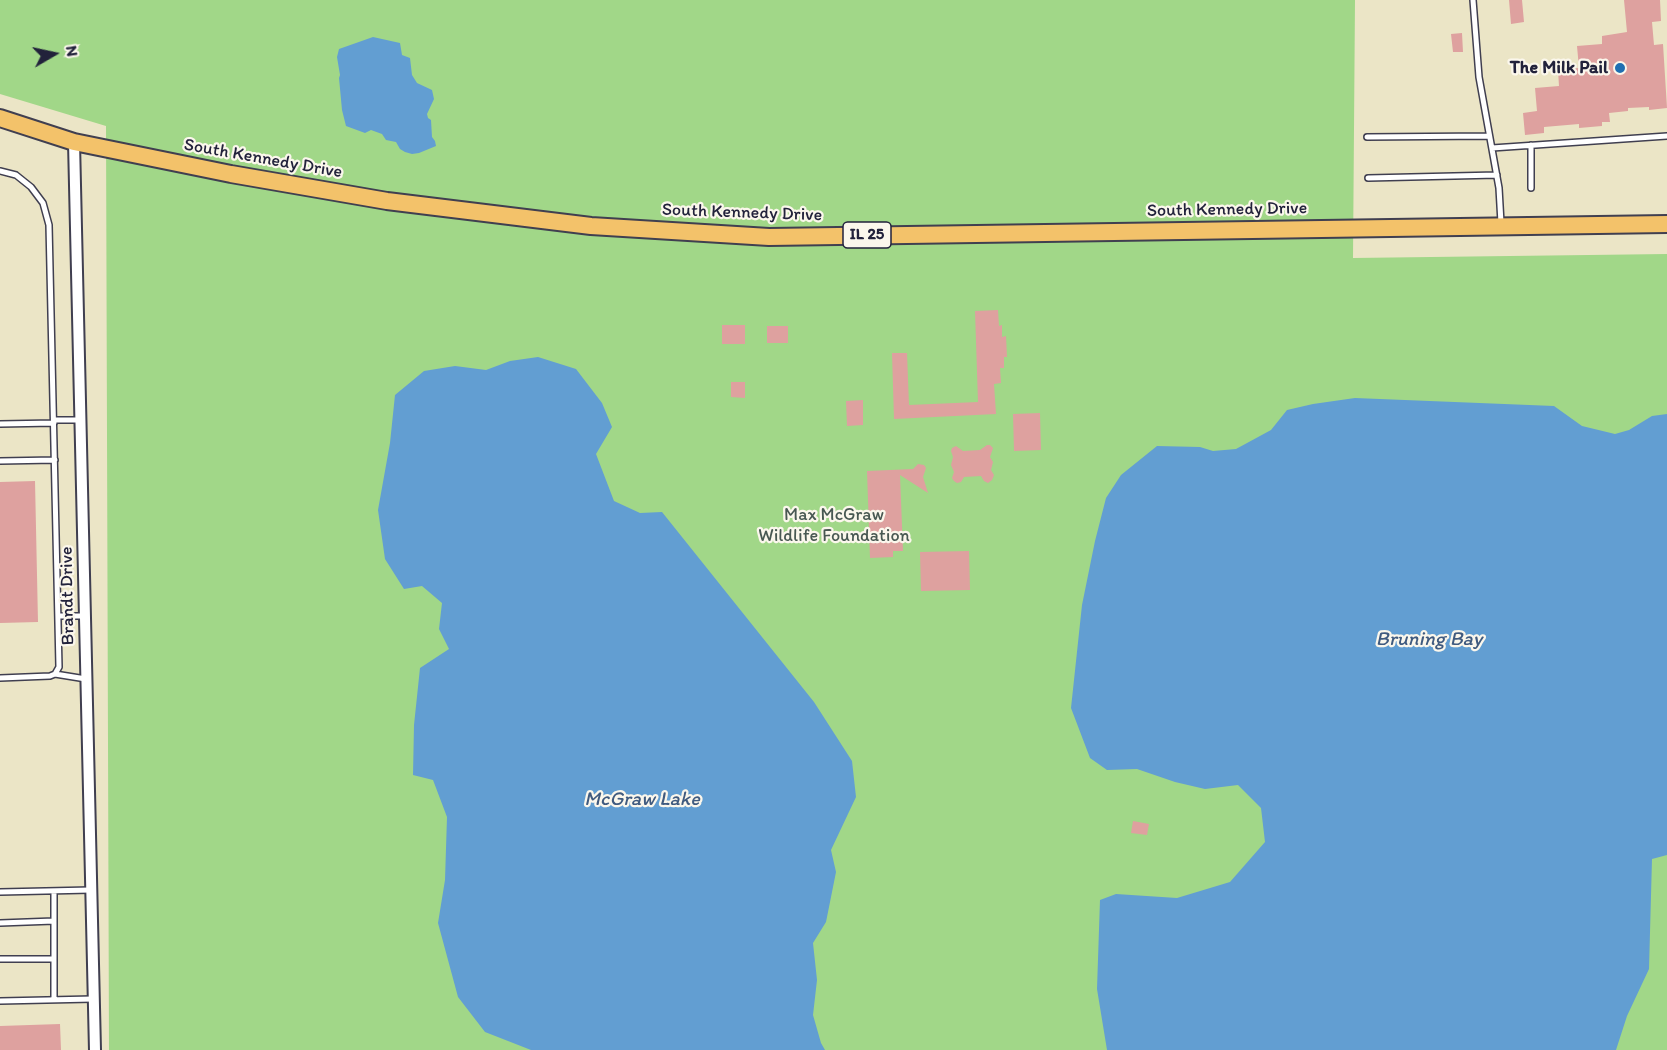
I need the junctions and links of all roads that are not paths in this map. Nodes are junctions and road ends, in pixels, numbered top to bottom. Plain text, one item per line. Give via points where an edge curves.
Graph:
1 (1473, 0) edge
2 (0, 118) edge
3 (1490, 136) junction
4 (1667, 136) edge
5 (1367, 137) dead end
6 (75, 142) junction
7 (1531, 145) junction
8 (1492, 148) junction
9 (0, 171) edge
10 (1497, 175) junction
11 (1368, 178) dead end
12 (1531, 188) dead end
13 (1667, 224) edge
14 (1501, 225) junction
15 (81, 420) junction
16 (54, 422) junction
17 (0, 424) edge
18 (55, 460) junction
19 (0, 461) edge
20 (58, 616) junction
21 (85, 616) junction
22 (55, 674) junction
23 (0, 678) edge
24 (86, 679) junction
25 (91, 890) junction
26 (54, 891) junction
27 (0, 892) edge
28 (54, 921) junction
29 (0, 923) edge
30 (0, 959) edge
31 (54, 959) junction
32 (93, 999) junction
33 (54, 1000) junction
34 (0, 1001) edge
35 (94, 1050) edge

1 - 3 lane via 1479,77
2 - 6 main road, IL 25
3 - 5 lane
3 - 8 lane
4 - 7 lane
6 - 14 main road, South Kennedy Drive / IL 25 via 387,201 591,226 769,237
6 - 15 street, Brandt Drive
7 - 8 lane
7 - 12 lane
8 - 10 lane
9 - 16 lane via 16,175 31,187 48,218
10 - 11 lane
10 - 14 lane
13 - 14 main road, South Kennedy Drive / IL 25
15 - 16 lane
15 - 21 street, Brandt Drive
16 - 17 lane
16 - 18 lane
18 - 19 lane
18 - 20 lane
20 - 21 lane
20 - 22 lane via 59,666
21 - 24 street, Brandt Drive
22 - 23 lane
22 - 24 lane
24 - 25 street, Brandt Drive
25 - 26 lane
25 - 32 street, Brandt Drive
26 - 27 lane
26 - 28 lane
28 - 29 lane
28 - 31 lane
30 - 31 lane
31 - 33 lane
32 - 33 lane
32 - 35 street, Brandt Drive
33 - 34 lane

